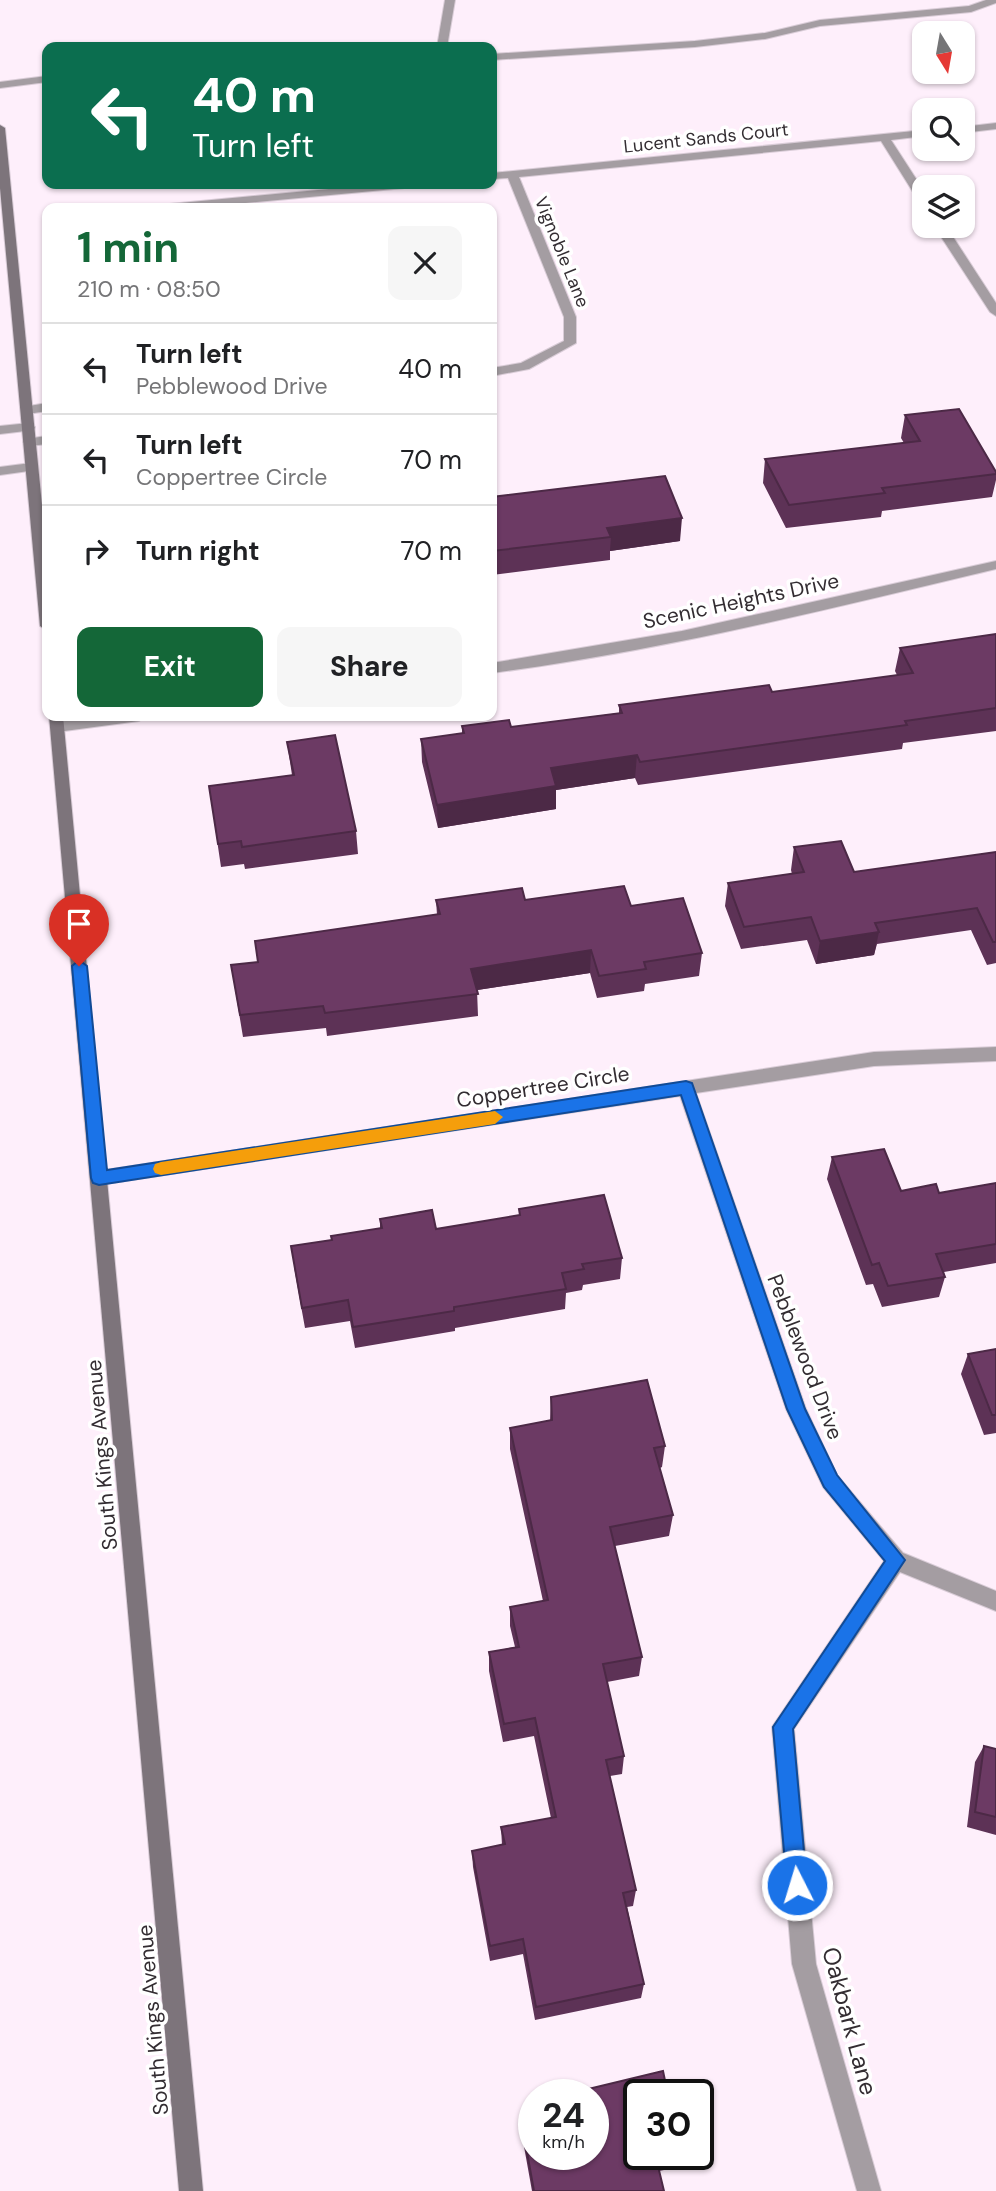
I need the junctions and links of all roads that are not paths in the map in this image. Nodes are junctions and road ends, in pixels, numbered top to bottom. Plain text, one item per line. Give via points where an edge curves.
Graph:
1 (450, 0) edge
2 (995, 0) edge
3 (443, 42) edge
4 (497, 57) edge
5 (42, 80) edge
6 (0, 85) edge
7 (995, 126) edge
8 (0, 128) edge
9 (975, 128) edge
10 (912, 134) edge
11 (884, 137) junction
12 (512, 174) junction
13 (497, 176) edge
14 (912, 181) edge
15 (362, 189) edge
16 (212, 203) edge
17 (948, 238) edge
18 (996, 312) edge
19 (497, 371) edge
20 (42, 408) edge
21 (28, 410) junction
22 (29, 427) junction
23 (0, 430) edge
24 (42, 441) edge
25 (30, 442) junction
26 (31, 467) junction
27 (0, 471) edge
28 (996, 565) edge
29 (42, 576) edge
30 (497, 667) edge
31 (57, 721) edge
32 (996, 1055) edge
33 (686, 1088) junction
34 (99, 1178) junction
35 (896, 1560) junction
36 (996, 1601) edge
37 (191, 2191) edge
38 (869, 2191) edge

1 - 3 street
2 - 4 street via 971,9 820,23 765,36 695,44
5 - 6 street
7 - 9 street
8 - 21 street
10 - 11 street, Lucent Sands Court
11 - 12 street, Lucent Sands Court
11 - 14 street
12 - 13 street, Lucent Sands Court
12 - 19 street, Vignoble Lane via 570,317 570,343 525,366
15 - 16 street
17 - 18 street
20 - 21 street
21 - 22 street
22 - 23 street
22 - 25 street
24 - 25 street
25 - 26 street
26 - 27 street
26 - 29 street
28 - 30 street, Scenic Heights Drive via 794,613 574,657
31 - 34 street, South Kings Avenue
32 - 33 street, Coppertree Circle via 874,1059
33 - 34 street, Coppertree Circle
33 - 35 street, Pebblewood Drive via 796,1409 830,1481
34 - 37 street, South Kings Avenue
35 - 36 street, Pebblewood Drive
35 - 38 street, Oakbark Lane via 783,1727 804,1964

